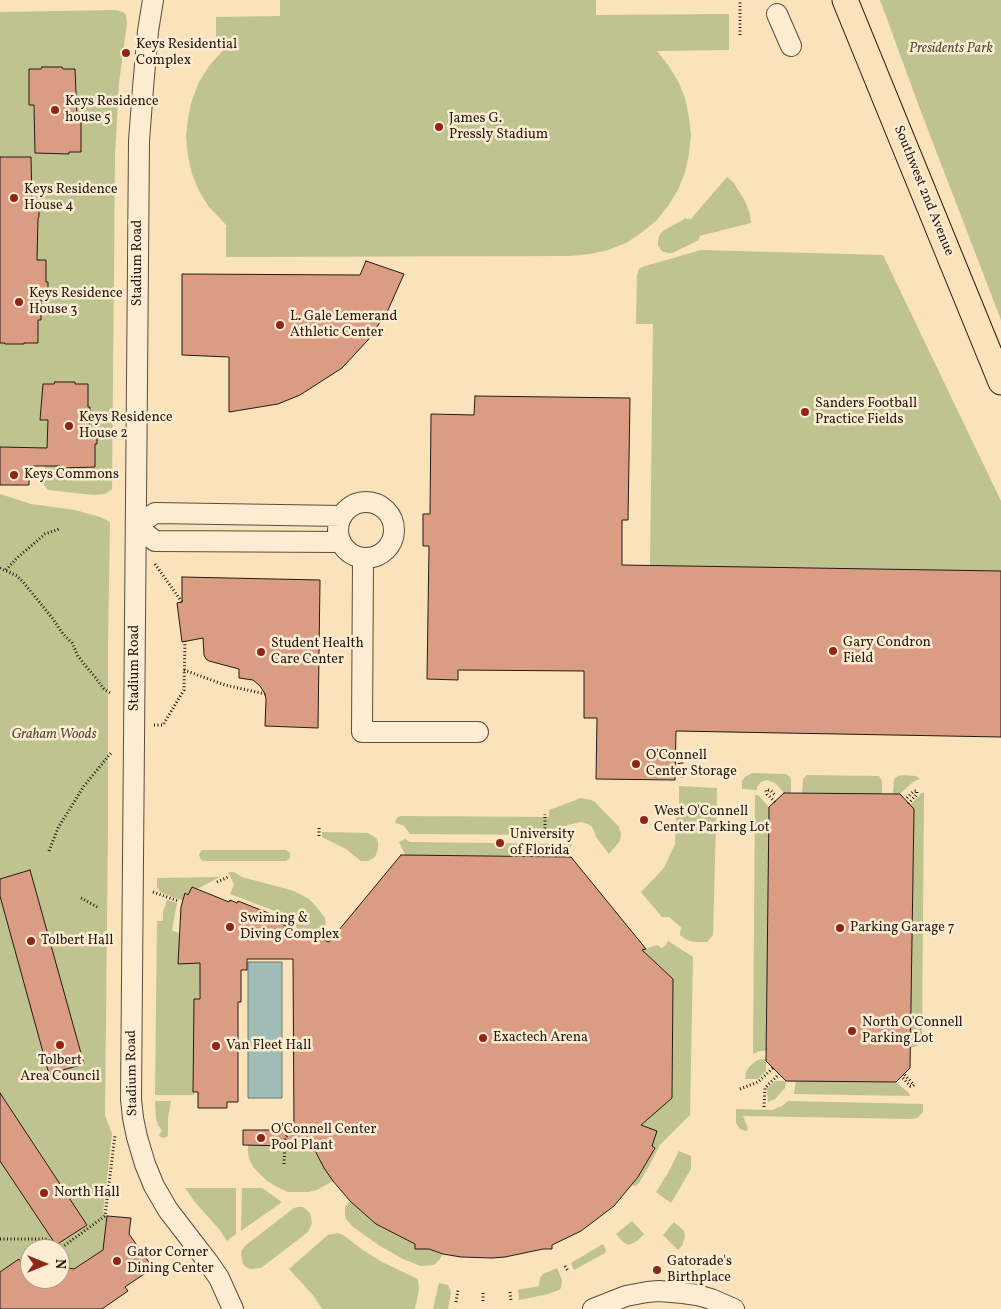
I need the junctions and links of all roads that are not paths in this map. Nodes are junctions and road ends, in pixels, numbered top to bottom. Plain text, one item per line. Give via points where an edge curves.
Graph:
1 (153, 0) edge
2 (845, 0) edge
3 (777, 14) dead end
4 (790, 46) dead end
5 (1001, 382) edge
6 (342, 516) junction
7 (136, 526) junction
8 (341, 542) junction
9 (363, 558) junction
10 (478, 732) dead end
11 (233, 1309) edge
12 (592, 1309) edge
13 (734, 1309) edge

1 - 7 street, Stadium Road via 139,141
2 - 5 main road, Southwest 2nd Avenue
3 - 4 street
6 - 7 street via 155,513
6 - 8 street via 339,524
6 - 9 street via 356,504 374,503 389,514 393,522 392,540 387,548 372,558
7 - 8 street via 155,541
7 - 11 street, Stadium Road via 133,1118 145,1164 161,1199 215,1273
8 - 9 street via 346,550
9 - 10 street via 362,732
12 - 13 street via 626,1296 659,1291 697,1295

